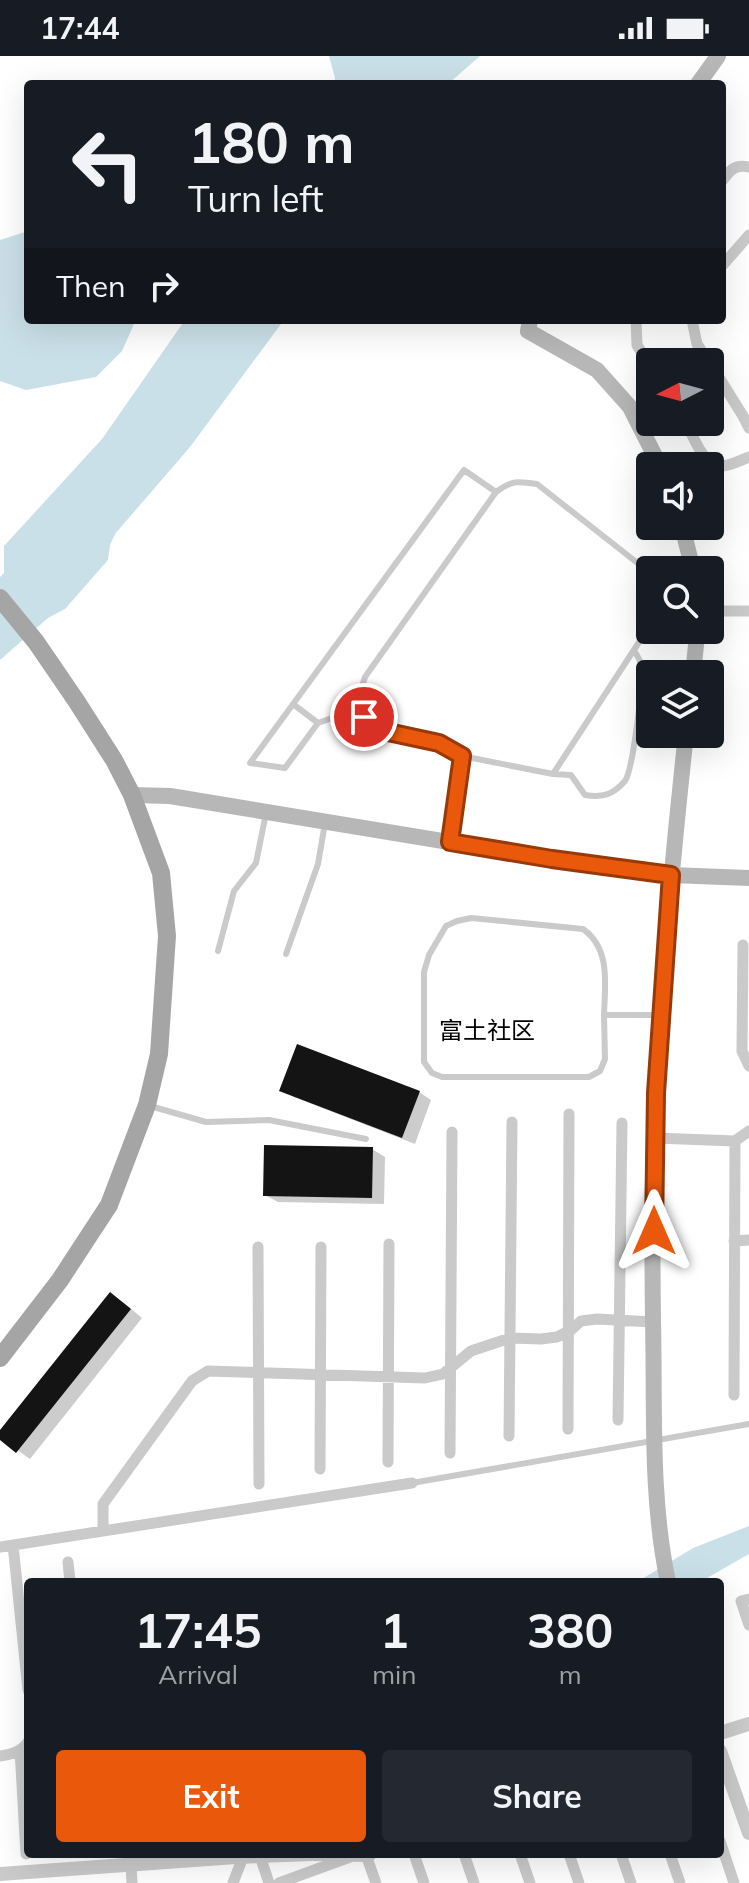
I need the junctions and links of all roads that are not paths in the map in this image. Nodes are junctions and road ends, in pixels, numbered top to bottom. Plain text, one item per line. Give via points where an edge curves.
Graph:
1 (718, 56) edge
2 (701, 80) edge
3 (749, 167) edge
4 (726, 176) edge
5 (749, 235) edge
6 (726, 261) edge
7 (529, 324) edge
8 (636, 324) edge
9 (693, 324) edge
10 (639, 348) edge
11 (700, 348) edge
12 (724, 385) edge
13 (749, 428) edge
14 (694, 436) edge
15 (653, 452) edge
16 (749, 457) edge
17 (496, 492) junction
18 (636, 562) edge
19 (0, 598) edge
20 (724, 611) edge
21 (749, 611) edge
22 (638, 644) edge
23 (634, 650) junction
24 (293, 704) junction
25 (364, 717) junction
26 (318, 723) junction
27 (685, 748) edge
28 (462, 756) junction
29 (553, 774) junction
30 (132, 795) junction
31 (266, 813) junction
32 (325, 822) junction
33 (450, 842) junction
34 (671, 875) junction
35 (749, 878) edge
36 (743, 945) dead end
37 (218, 951) dead end
38 (286, 954) dead end
39 (604, 1015) junction
40 (661, 1015) junction
41 (749, 1066) edge
42 (147, 1105) junction
43 (569, 1114) dead end
44 (512, 1122) dead end
45 (622, 1123) dead end
46 (749, 1131) edge
47 (452, 1132) dead end
48 (655, 1138) junction
49 (366, 1139) dead end
50 (735, 1141) junction
51 (749, 1240) edge
52 (734, 1241) junction
53 (389, 1244) dead end
54 (258, 1247) dead end
55 (321, 1247) dead end
56 (619, 1320) junction
57 (653, 1322) junction
58 (568, 1331) junction
59 (510, 1338) junction
60 (0, 1358) edge
61 (451, 1367) junction
62 (259, 1373) junction
63 (320, 1374) junction
64 (389, 1376) junction
65 (734, 1395) dead end
66 (618, 1420) dead end
67 (749, 1424) edge
68 (568, 1429) dead end
69 (509, 1436) dead end
70 (654, 1440) junction
71 (450, 1453) dead end
72 (388, 1462) dead end
73 (320, 1469) dead end
74 (412, 1483) joint
75 (259, 1484) dead end
76 (103, 1531) junction
77 (13, 1545) junction
78 (0, 1547) edge
79 (68, 1562) dead end
80 (70, 1578) edge
81 (667, 1578) edge
82 (749, 1599) edge
83 (749, 1625) edge
84 (24, 1651) edge
85 (749, 1724) edge
86 (724, 1732) edge
87 (24, 1746) edge
88 (0, 1756) edge
89 (724, 1762) edge
90 (749, 1833) edge
91 (724, 1853) edge
92 (226, 1858) edge
93 (239, 1858) edge
94 (261, 1858) edge
95 (313, 1858) edge
96 (352, 1858) edge
97 (364, 1858) edge
98 (415, 1858) edge
99 (465, 1858) edge
100 (521, 1858) edge
101 (570, 1858) edge
102 (622, 1858) edge
103 (671, 1858) edge
104 (131, 1865) junction
105 (317, 1869) junction
106 (0, 1874) edge
107 (132, 1883) edge
108 (233, 1883) edge
109 (269, 1883) edge
110 (279, 1883) edge
111 (322, 1883) edge
112 (376, 1883) edge
113 (424, 1883) edge
114 (474, 1883) edge
115 (530, 1883) edge
116 (579, 1883) edge
117 (631, 1883) edge
118 (680, 1883) edge
119 (734, 1883) edge

1 - 2 main road
3 - 4 street via 741,165
5 - 6 street
7 - 15 main road via 528,331 597,370 630,407
8 - 10 street
9 - 11 street
12 - 13 street
14 - 16 street via 715,466
17 - 18 lane via 507,484 537,484
17 - 24 lane via 464,470
17 - 25 lane via 365,677 359,696
19 - 30 main road via 85,713
20 - 21 street
22 - 23 lane
23 - 29 lane
23 - 29 lane via 642,665 627,779 598,797 585,795 571,775
24 - 26 lane
24 - 26 lane via 250,763 285,768
25 - 26 lane via 343,714
25 - 28 lane via 374,729 439,743
27 - 34 main road
28 - 29 lane
28 - 33 lane
30 - 31 main road via 170,796
30 - 42 main road via 161,873 167,936 159,1054
31 - 32 main road
31 - 37 lane via 256,863 234,891
32 - 33 main road
32 - 38 lane via 318,864
33 - 34 main road
34 - 35 main road
34 - 40 main road
36 - 41 street via 742,1051
39 - 39 lane via 605,1059 600,1071 589,1077 442,1077 424,1062 424,972 446,926 457,921 583,929 602,950
39 - 40 lane
40 - 48 main road
42 - 49 lane via 206,1122 269,1120
42 - 60 main road via 109,1205
43 - 58 street
44 - 59 street
45 - 56 street
46 - 50 street
47 - 61 street
48 - 50 street
48 - 57 main road
50 - 52 street
51 - 52 street
52 - 65 street
53 - 64 street
54 - 62 street
55 - 63 street
56 - 57 street
56 - 58 street via 581,1321
56 - 66 street
57 - 70 main road
58 - 59 street via 541,1339
58 - 68 street
59 - 61 street via 471,1351
59 - 69 street
61 - 64 street via 425,1378
61 - 71 street
62 - 63 street
62 - 75 street
62 - 76 street via 208,1371 192,1381 103,1504
63 - 64 street
63 - 73 street
64 - 72 street
67 - 70 lane
70 - 74 lane
70 - 81 main road
74 - 76 street
76 - 77 street
77 - 78 street
77 - 84 street
79 - 80 street
82 - 83 street via 741,1601
85 - 86 street
87 - 88 street
89 - 90 street
91 - 119 street
92 - 104 street
93 - 108 street
94 - 109 street
95 - 105 street
96 - 105 street
97 - 112 street
98 - 113 street
99 - 114 street
100 - 115 street
101 - 116 street
102 - 117 street
103 - 118 street
104 - 106 street
104 - 107 street
105 - 110 street
105 - 111 street

